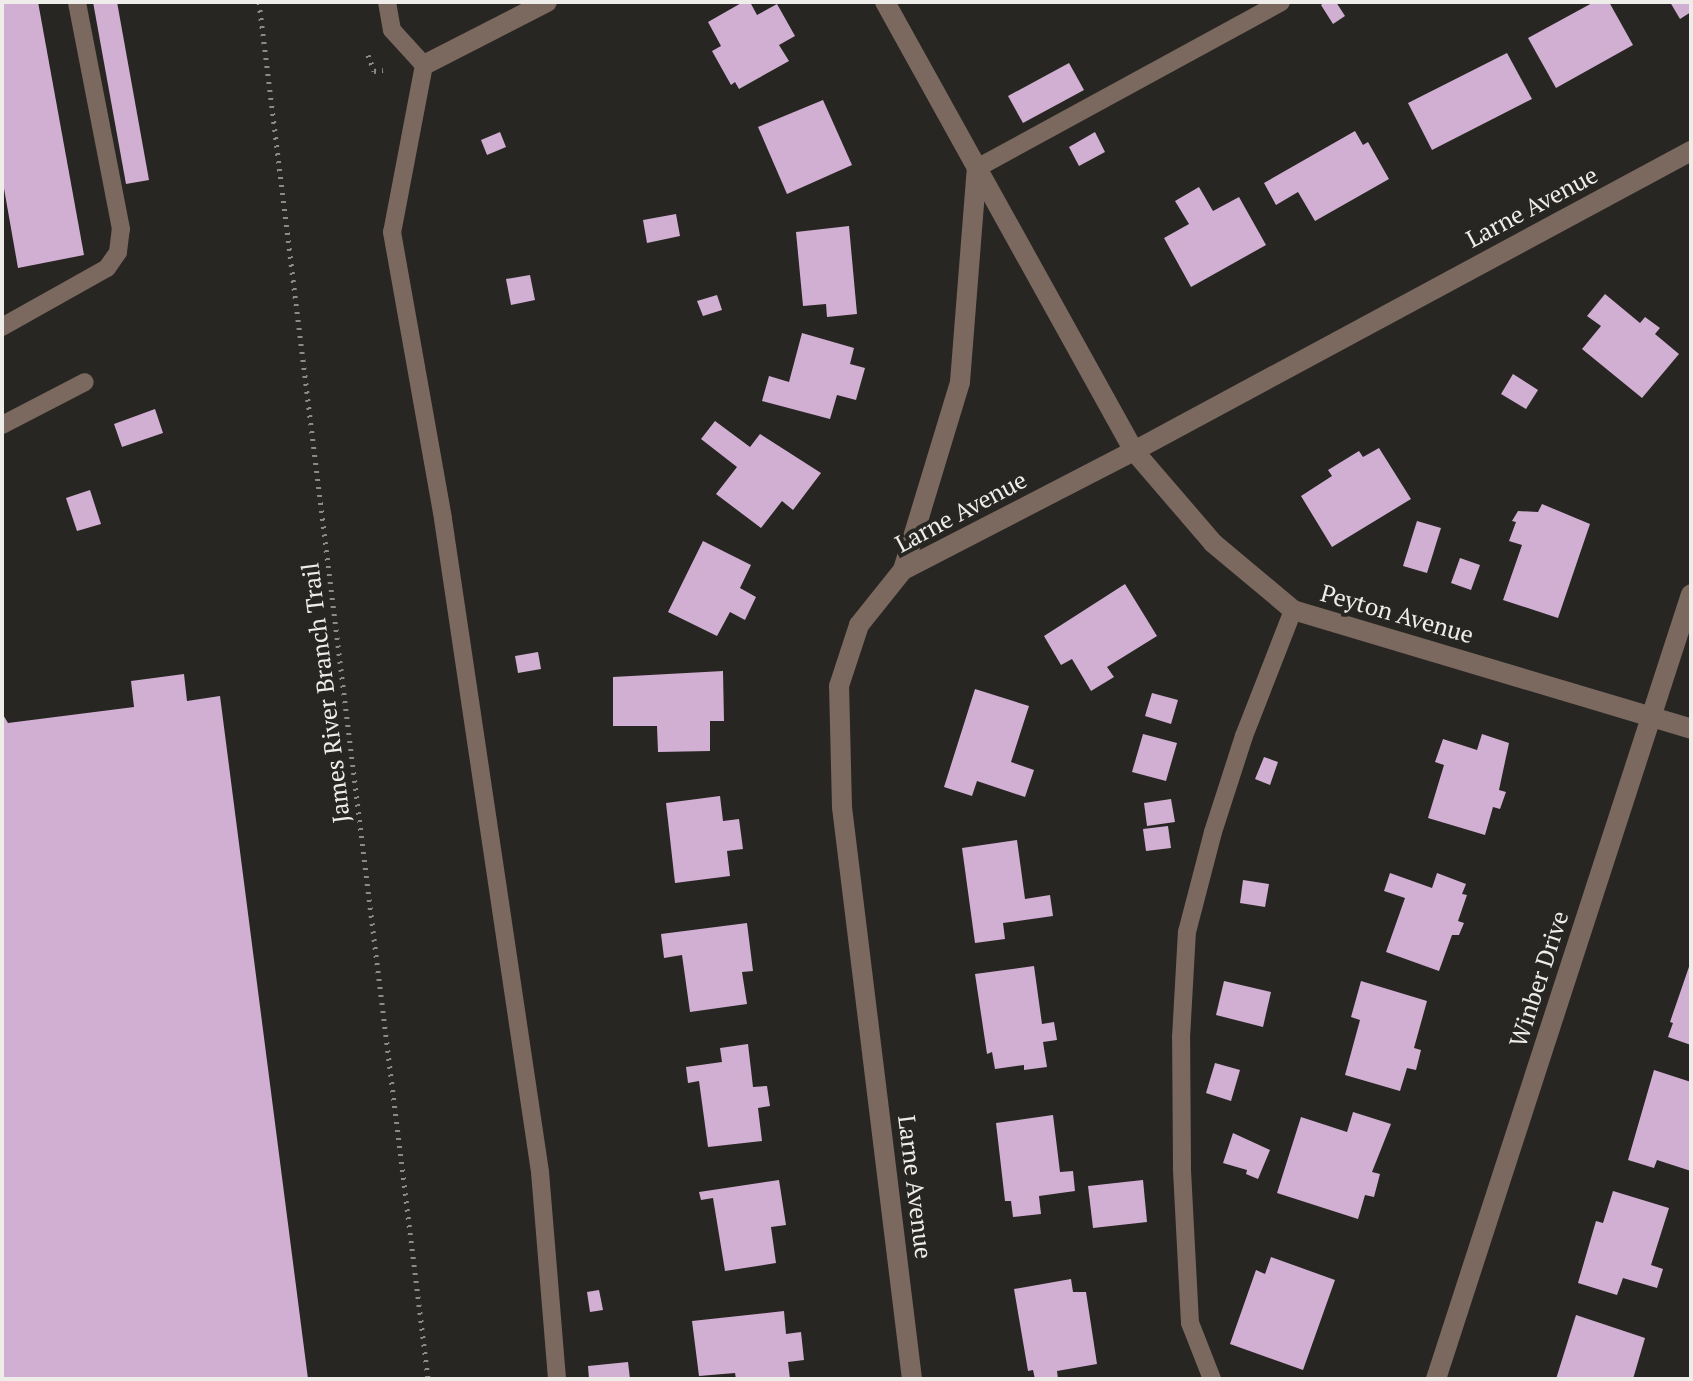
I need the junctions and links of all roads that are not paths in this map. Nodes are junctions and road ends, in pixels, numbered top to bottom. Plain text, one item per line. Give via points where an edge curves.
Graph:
1 (77, 2) edge
2 (387, 2) edge
3 (547, 2) edge
4 (885, 2) edge
5 (1281, 2) edge
6 (424, 65) junction
7 (1691, 151) edge
8 (977, 168) junction
9 (2, 327) edge
10 (85, 382) dead end
11 (2, 425) edge
12 (1134, 451) junction
13 (903, 570) junction
14 (1691, 594) edge
15 (1293, 610) junction
16 (1652, 715) junction
17 (1691, 729) edge
18 (557, 1379) edge
19 (912, 1379) edge
20 (1212, 1379) edge
21 (1436, 1379) edge

1 - 9 lane via 121,229 118,252 107,268
2 - 6 lane via 392,30
3 - 6 street
4 - 8 street, Peyton Avenue
5 - 8 lane
6 - 18 lane via 392,232 443,519 540,1172
7 - 12 street, Larne Avenue
8 - 12 street, Peyton Avenue
8 - 13 street via 960,382
10 - 11 lane
12 - 13 street, Larne Avenue
12 - 15 street, Peyton Avenue via 1213,543
13 - 19 street, Larne Avenue via 859,625 839,686 842,807
14 - 16 street, Winber Drive
15 - 16 street, Peyton Avenue
15 - 20 lane via 1244,736 1187,932 1181,1052 1190,1323
16 - 17 street, Peyton Avenue
16 - 21 street, Winber Drive

